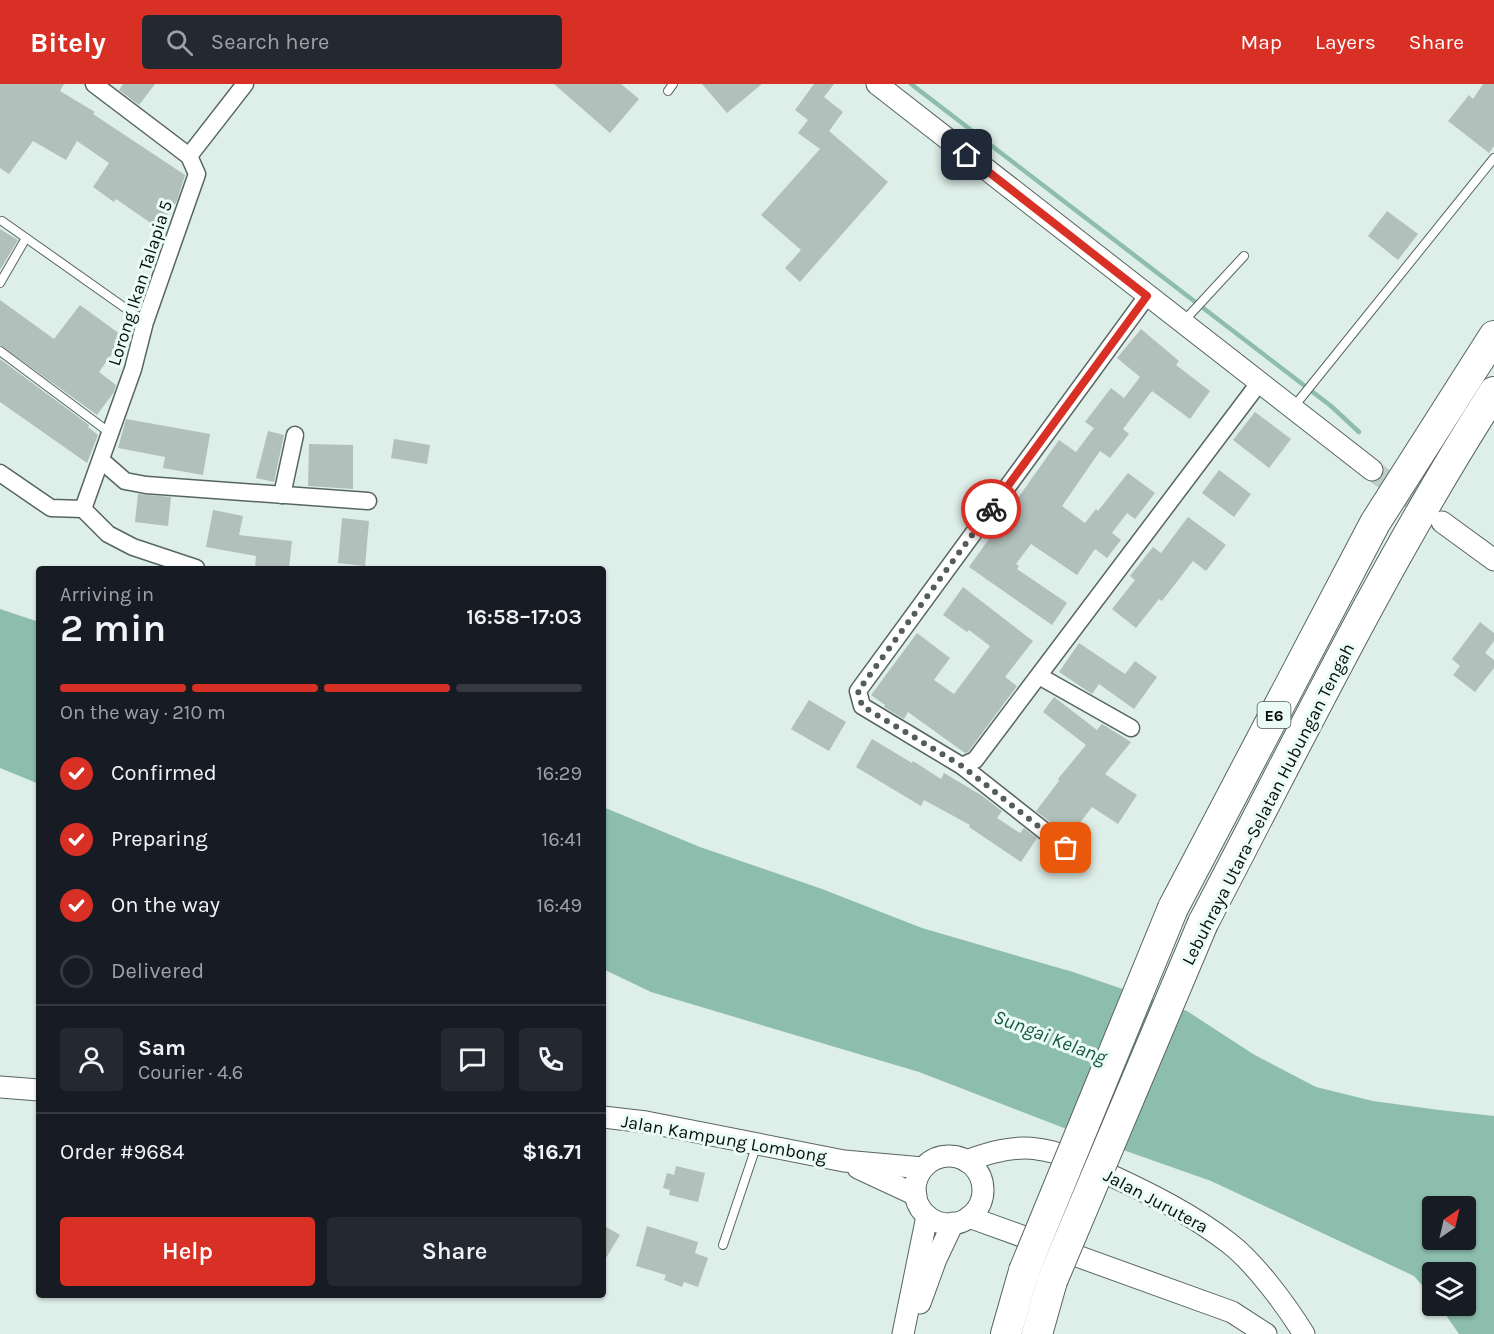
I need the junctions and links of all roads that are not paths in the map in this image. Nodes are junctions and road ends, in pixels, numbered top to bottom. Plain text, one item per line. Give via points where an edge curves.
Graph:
1 (94, 84) edge
2 (244, 84) edge
3 (877, 84) edge
4 (189, 156) junction
5 (1494, 158) edge
6 (2, 221) dead end
7 (26, 238) junction
8 (1244, 256) dead end
9 (0, 283) edge
10 (1147, 296) junction
11 (1187, 318) junction
12 (145, 322) junction
13 (1494, 336) edge
14 (0, 351) edge
15 (1259, 383) junction
16 (1494, 392) edge
17 (1298, 402) junction
18 (110, 433) junction
19 (295, 435) dead end
20 (101, 460) junction
21 (1372, 470) tunnel mouth
22 (0, 473) edge
23 (282, 495) junction
24 (368, 501) dead end
25 (83, 508) junction
26 (1442, 522) tunnel mouth
27 (1494, 560) edge
28 (190, 566) edge
29 (1039, 676) junction
30 (1131, 728) dead end
31 (962, 766) junction
32 (1066, 848) dead end
33 (0, 1087) edge
34 (36, 1090) edge
35 (606, 1117) edge
36 (757, 1143) junction
37 (844, 1161) junction
38 (966, 1161) junction
39 (923, 1168) junction
40 (916, 1195) junction
41 (927, 1216) junction
42 (961, 1220) junction
43 (723, 1245) dead end
44 (903, 1334) edge
45 (909, 1334) edge
46 (1006, 1334) edge
47 (1037, 1334) edge
48 (1266, 1334) edge
49 (1304, 1334) edge

1 - 4 street
2 - 4 street
3 - 10 street
4 - 12 street, Lorong Ikan Talapia 5 via 197,174
5 - 17 lane
6 - 7 lane
7 - 9 lane
7 - 12 lane
8 - 11 lane
10 - 11 street
10 - 31 street via 858,691 862,706
11 - 15 street
12 - 18 street, Lorong Ikan Talapia 5
13 - 46 highway, Lebuhraya Utara–Selatan Hubungan Tengah / E6, bridge via 1375,523 1173,908 1024,1271
14 - 18 lane
15 - 17 street
15 - 29 street
16 - 47 highway, Lebuhraya Utara–Selatan Hubungan Tengah / E6, bridge via 1400,549 1203,923 1052,1281
17 - 21 street
18 - 20 street, Lorong Ikan Talapia 5
19 - 23 street
20 - 23 street via 125,480 136,483
20 - 25 street, Lorong Ikan Talapia 5
22 - 25 street via 51,508
23 - 24 street
25 - 28 street via 108,534 133,547
26 - 27 street
29 - 30 street
29 - 31 street via 975,760
31 - 32 street
33 - 34 street
35 - 36 street, Jalan Kampung Lombong
36 - 37 street, Jalan Kampung Lombong
36 - 43 lane
37 - 39 street
37 - 40 street
38 - 39 street via 948,1156
38 - 42 street via 975,1168 983,1188 977,1209
38 - 49 street, Jalan Jurutera via 992,1152 1037,1148 1127,1183 1203,1224 1231,1244
39 - 40 street via 915,1186
40 - 41 street
41 - 42 street via 944,1223
41 - 44 street
42 - 45 street via 936,1259
42 - 48 street via 1116,1268 1232,1312

